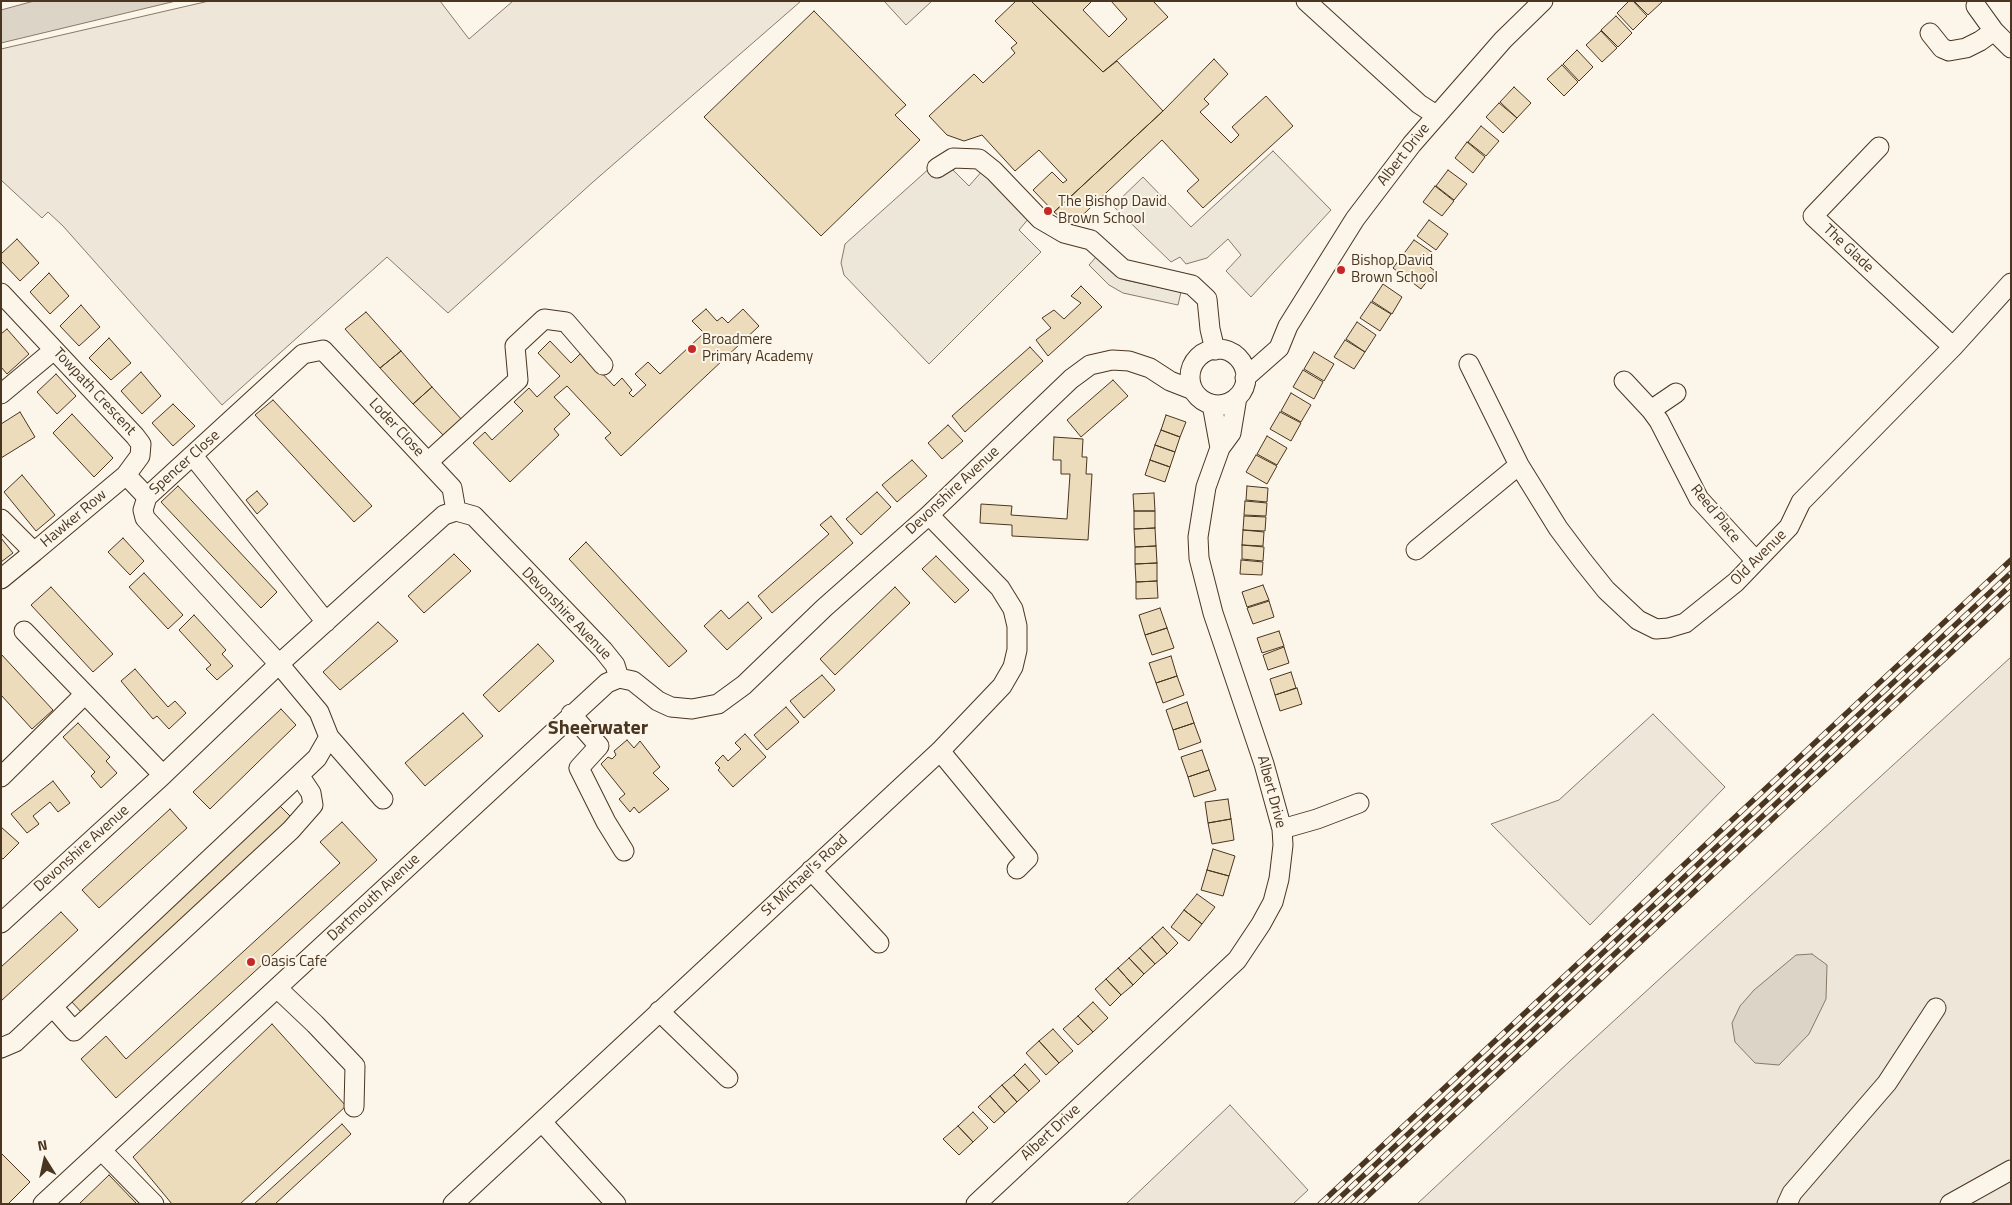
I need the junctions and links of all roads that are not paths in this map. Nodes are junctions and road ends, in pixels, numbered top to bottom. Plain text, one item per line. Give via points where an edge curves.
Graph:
1 (1306, 1) edge
2 (1543, 1) edge
3 (1976, 6) dead end
4 (1994, 31) junction
5 (1930, 33) dead end
6 (2011, 48) edge
7 (1436, 115) junction
8 (1879, 148) dead end
9 (937, 168) dead end
10 (2011, 283) edge
11 (1, 293) edge
12 (1953, 347) junction
13 (54, 350) junction
14 (323, 350) joint
15 (1215, 350) junction
16 (1469, 364) dead end
17 (603, 365) dead end
18 (1150, 368) junction
19 (1192, 368) junction
20 (1243, 369) junction
21 (1624, 381) dead end
22 (1193, 390) junction
23 (1676, 393) dead end
24 (1, 394) edge
25 (1237, 397) junction
26 (1212, 404) junction
27 (1651, 410) junction
28 (1220, 448) junction
29 (193, 456) junction
30 (428, 462) junction
31 (1519, 465) junction
32 (126, 475) junction
33 (147, 497) junction
34 (456, 511) junction
35 (929, 514) junction
36 (1, 519) edge
37 (1416, 550) dead end
38 (34, 552) junction
39 (1756, 561) junction
40 (1, 579) edge
41 (326, 622) junction
42 (24, 631) dead end
43 (279, 664) junction
44 (619, 678) junction
45 (85, 694) junction
46 (571, 714) junction
47 (329, 737) junction
48 (940, 751) junction
49 (164, 775) junction
50 (299, 775) junction
51 (1, 776) edge
52 (382, 799) dead end
53 (1359, 803) dead end
54 (1282, 829) junction
55 (624, 851) dead end
56 (1017, 869) dead end
57 (811, 870) junction
58 (1, 923) edge
59 (879, 942) dead end
60 (277, 988) junction
61 (52, 1007) junction
62 (1936, 1008) dead end
63 (659, 1011) junction
64 (1, 1048) edge
65 (728, 1078) dead end
66 (354, 1107) dead end
67 (542, 1122) junction
68 (102, 1151) junction
69 (2011, 1170) edge
70 (43, 1204) edge
71 (154, 1204) edge
72 (452, 1204) edge
73 (616, 1204) edge
74 (976, 1204) edge
75 (1787, 1204) edge
76 (1950, 1204) edge

1 - 7 street via 1419,104
2 - 7 street, Albert Drive
3 - 4 street
4 - 5 street via 1966,48 1951,51 1942,48
4 - 6 street
7 - 20 street, Albert Drive via 1355,219 1288,326 1256,352
8 - 12 street, The Glade via 1813,216
9 - 15 street via 953,158 978,159 994,171 1040,219 1064,233 1091,240 1123,269 1192,285 1207,299
10 - 12 street, Old Avenue
11 - 13 street, Towpath Crescent
12 - 39 street, Old Avenue via 1801,502 1789,527
13 - 24 street
13 - 32 street, Towpath Crescent via 141,444 140,456
14 - 29 street, Spencer Close via 304,354
14 - 30 street, Loder Close
15 - 19 street via 1197,359
15 - 20 street via 1224,350
16 - 31 street, Old Avenue
17 - 30 street via 566,322 544,319 515,346 518,380
18 - 19 street, Devonshire Avenue
18 - 22 street, Devonshire Avenue
18 - 35 street, Devonshire Avenue via 1129,361 1112,360 1090,365 1071,379
19 - 22 street via 1190,383
20 - 25 street via 1241,392
21 - 27 street, Reed Place
22 - 26 street
23 - 27 street
25 - 26 street via 1225,404
25 - 28 street, Albert Drive via 1230,434
26 - 28 street, Albert Drive
27 - 39 street, Reed Place via 1699,499
28 - 54 street, Albert Drive via 1204,496 1198,537 1199,558 1213,613 1264,764
29 - 33 street, Spencer Close
29 - 41 street
30 - 34 street, Loder Close via 452,488
31 - 37 street
31 - 39 street, Old Avenue via 1558,528 1606,590 1638,620 1651,627 1668,628 1685,623 1736,582
32 - 33 street
32 - 38 street, Hawker Row
33 - 43 street, Spencer Close via 143,510 146,518
34 - 41 street, Devonshire Avenue via 444,515
34 - 44 street, Devonshire Avenue via 474,516 603,650 615,665
35 - 44 street, Devonshire Avenue via 744,685 718,704 692,709 671,707 633,681
35 - 48 street, St Michael's Road via 1006,597 1015,616 1018,636 1013,667 1002,686
36 - 38 street, Hawker Row
38 - 40 street
41 - 43 street, Devonshire Avenue
42 - 45 street
43 - 47 street, Spencer Close via 319,712
43 - 49 street, Devonshire Avenue
44 - 46 street, Dartmouth Avenue via 607,683
45 - 49 street
45 - 51 street
46 - 55 street via 599,746 579,768
46 - 60 street, Dartmouth Avenue
47 - 50 street via 317,758
47 - 52 street, Spencer Close
48 - 56 street via 1028,858
48 - 57 street, St Michael's Road
49 - 58 street, Devonshire Avenue
50 - 61 street
50 - 61 street via 311,793 313,805 291,830 74,1031
53 - 54 street
54 - 74 street, Albert Drive via 1279,880 1273,902 1237,960
57 - 59 street
57 - 63 street, St Michael's Road
60 - 66 street via 355,1066
60 - 68 street, Dartmouth Avenue
61 - 64 street via 15,1042
62 - 75 street via 1887,1083 1792,1193
63 - 65 street
63 - 67 street, St Michael's Road
67 - 72 street, St Michael's Road
67 - 73 street
68 - 70 street, Dartmouth Avenue
68 - 71 street
69 - 76 street

